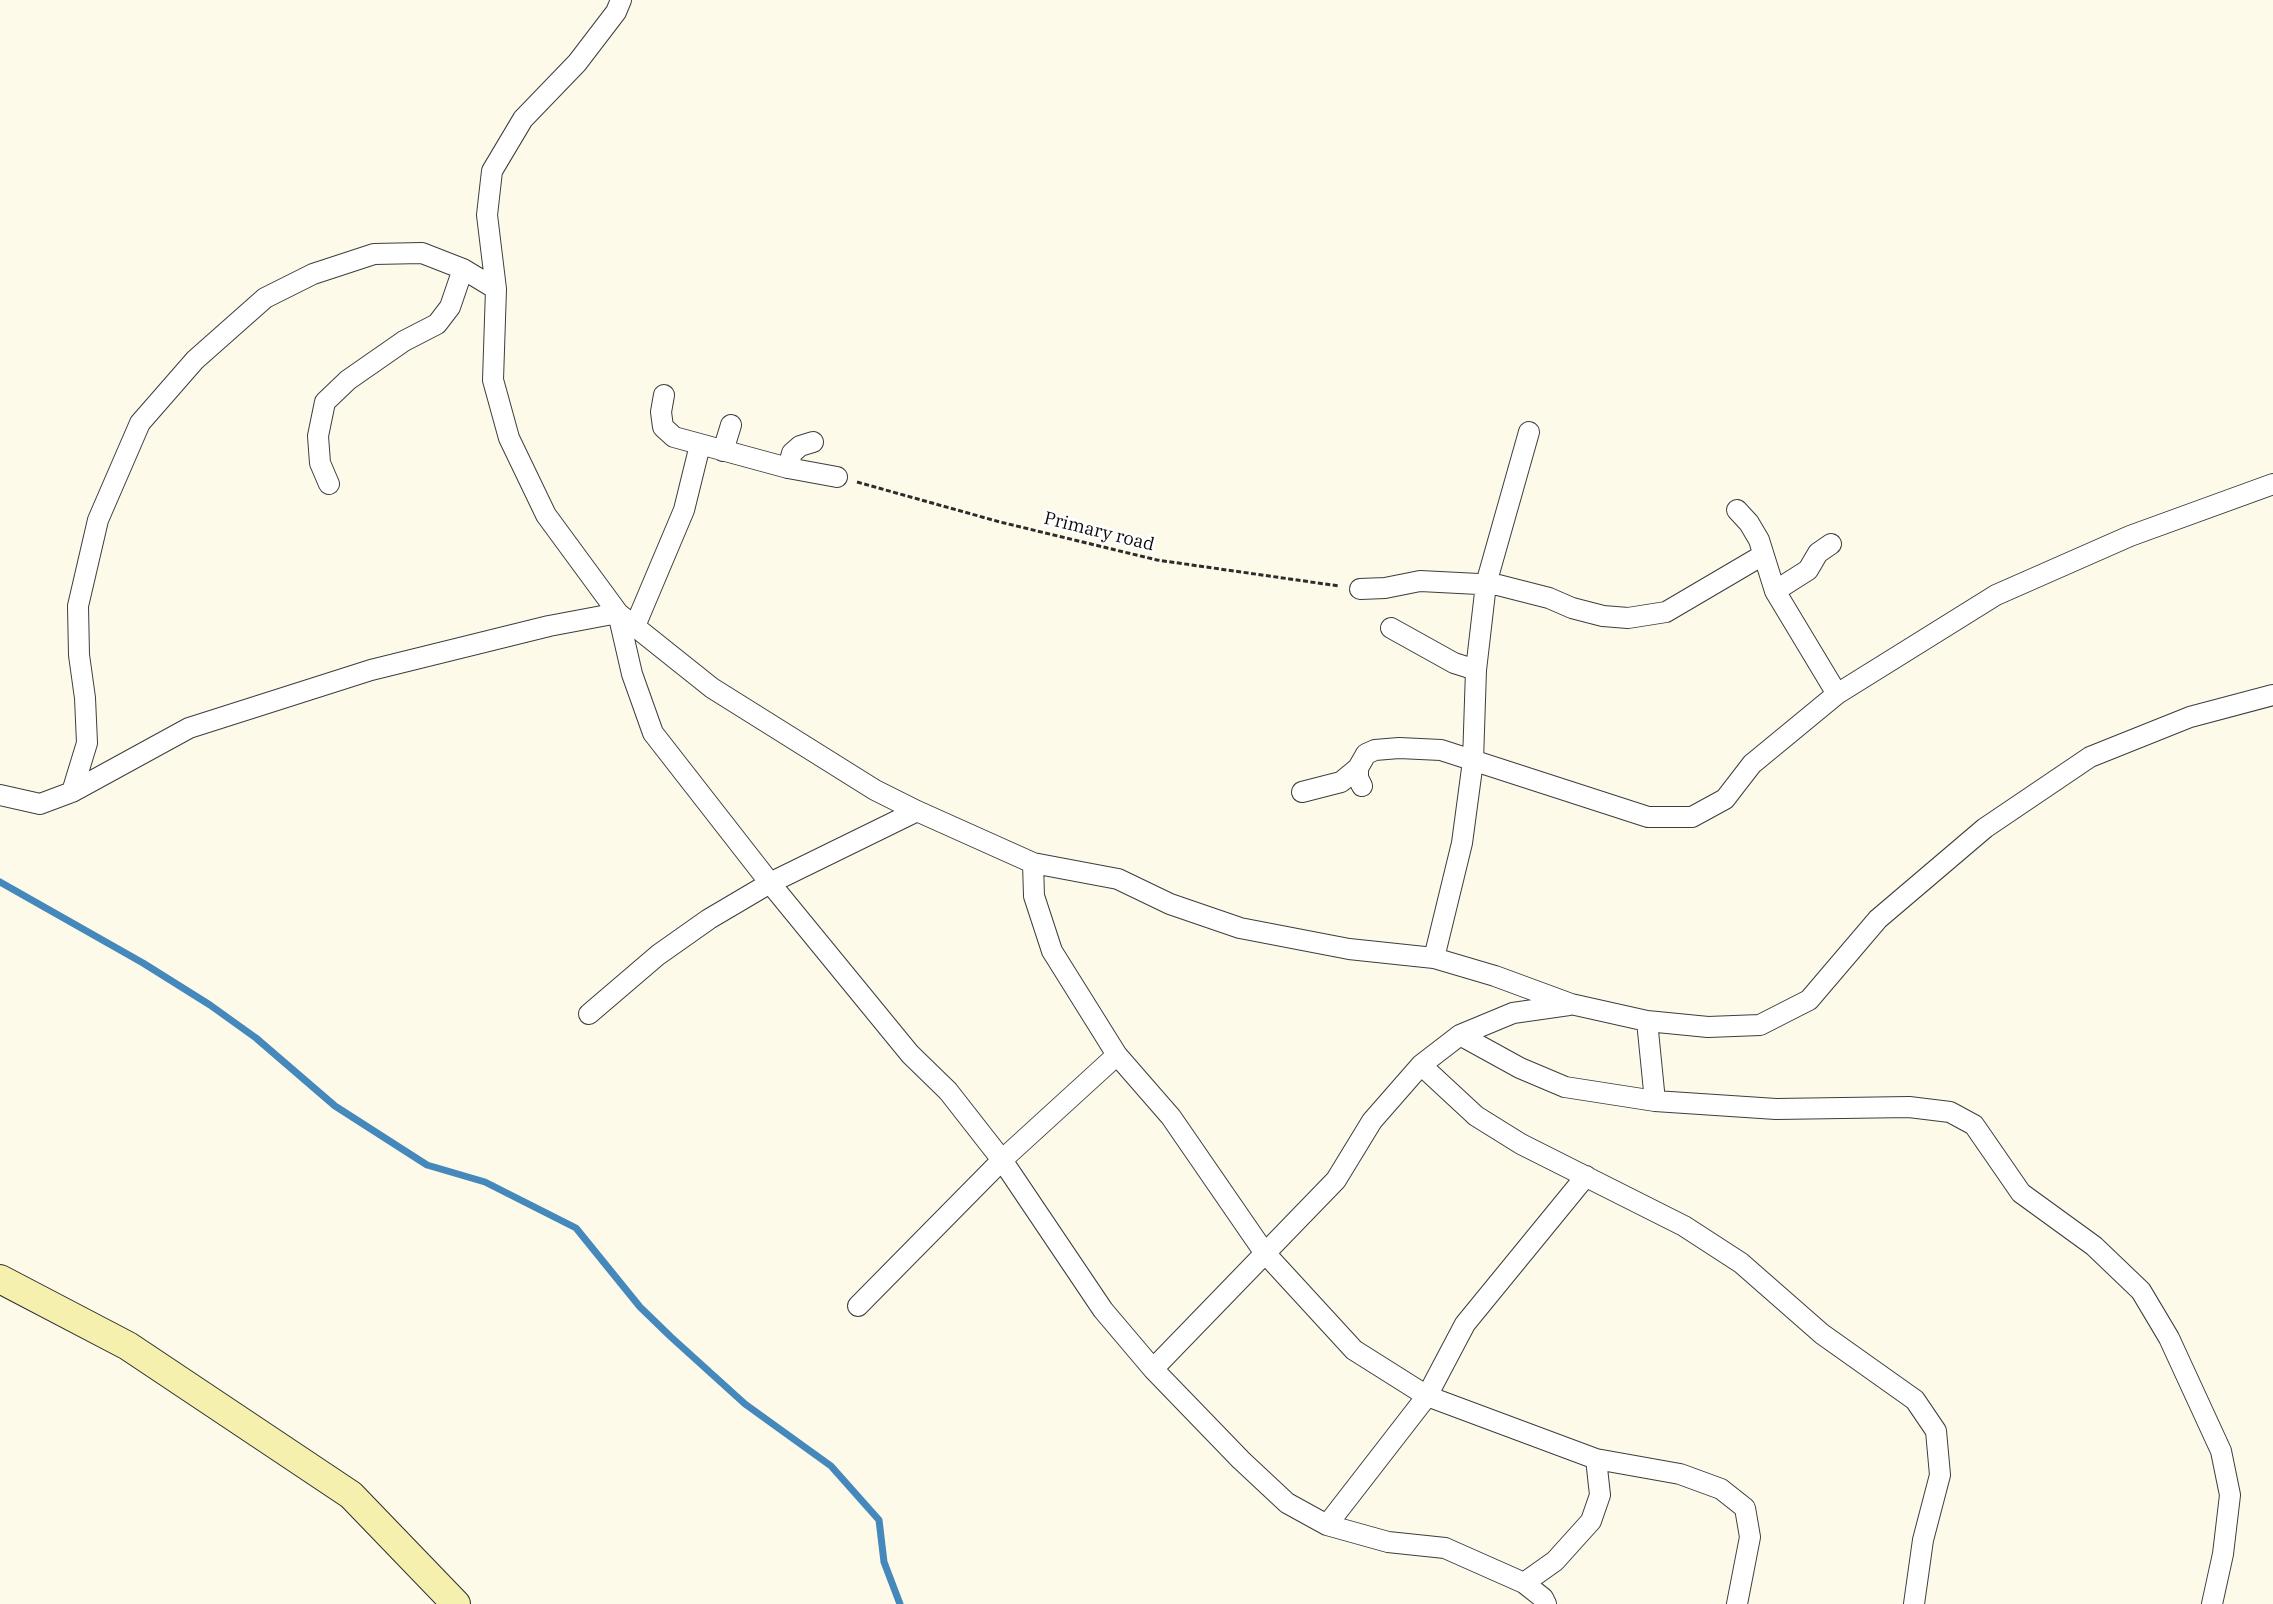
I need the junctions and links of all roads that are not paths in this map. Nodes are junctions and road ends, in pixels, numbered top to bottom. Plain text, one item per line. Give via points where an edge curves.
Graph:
1 (620, 0) edge
2 (463, 269) junction
3 (496, 289) junction
4 (664, 394) dead end
5 (731, 425) dead end
6 (1529, 432) dead end
7 (813, 442) dead end
8 (700, 445) junction
9 (723, 450) junction
10 (788, 468) junction
11 (837, 477) road end
12 (329, 484) dead end
13 (2273, 484) edge
14 (1737, 510) dead end
15 (1831, 544) dead end
16 (1763, 554) junction
17 (1486, 584) junction
18 (1360, 589) road end
19 (1775, 591) junction
20 (618, 613) junction
21 (635, 626) junction
22 (1392, 628) dead end
23 (1476, 670) junction
24 (1837, 694) junction
25 (2273, 695) edge
26 (1473, 761) junction
27 (72, 792) junction
28 (1302, 792) dead end
29 (0, 794) edge
30 (917, 811) junction
31 (1032, 863) junction
32 (770, 884) junction
33 (1434, 958) junction
34 (1571, 1004) junction
35 (589, 1014) dead end
36 (1647, 1021) junction
37 (1460, 1035) junction
38 (1117, 1055) junction
39 (1421, 1065) junction
40 (1655, 1101) junction
41 (1002, 1160) junction
42 (1586, 1176) junction
43 (1264, 1252) junction
44 (0, 1278) edge
45 (858, 1306) dead end
46 (1153, 1369) junction
47 (1427, 1396) junction
48 (1596, 1459) junction
49 (1328, 1525) junction
50 (1524, 1583) junction
51 (456, 1604) edge
52 (1546, 1604) edge
53 (1737, 1604) edge
54 (1914, 1604) edge
55 (2212, 1604) edge

1 - 3 street via 616,12 577,63 523,119 492,171 487,215
2 - 3 street
2 - 12 street via 450,307 437,324 404,340 348,380 325,402 318,436 320,463
2 - 27 street via 422,253 374,254 313,274 265,298 195,360 140,423 98,520 78,606 87,743
3 - 20 street via 493,380 508,438 546,515
4 - 8 street via 663,427 674,438
5 - 9 street
6 - 17 street
7 - 10 street via 792,453
8 - 9 street
8 - 21 street via 684,510
9 - 10 street
10 - 11 street
13 - 24 street via 2130,536 1996,595
14 - 16 street via 1749,523
15 - 19 street via 1818,553 1808,570
16 - 17 street via 1666,612 1628,618 1603,616 1549,598
16 - 19 street
17 - 18 street via 1420,581
17 - 23 street
19 - 24 street
20 - 21 street
20 - 27 street via 549,626 371,670 189,728
20 - 32 street via 632,674 653,733
21 - 30 street via 712,688 875,790
22 - 23 street via 1454,663
23 - 26 street
24 - 26 street via 1752,764 1724,799 1692,817 1648,817
25 - 36 street via 2190,718 2090,757 1985,828 1878,919 1809,1000 1760,1025 1708,1026
26 - 28 street via 1441,750 1375,750 1366,754 1360,777
26 - 33 street via 1462,843
27 - 29 street via 40,804
30 - 31 street
30 - 32 street
31 - 33 street via 1118,879 1170,904 1240,928 1349,949
31 - 38 street via 1034,896 1052,951
32 - 35 street via 709,919 658,955
32 - 41 street via 910,1054 948,1091
33 - 34 street
34 - 36 street
34 - 37 street via 1513,1013
36 - 40 street
37 - 39 street
37 - 40 street via 1520,1068 1565,1087
38 - 41 street
38 - 43 street via 1171,1117
39 - 42 street via 1476,1116 1521,1144
39 - 43 street via 1372,1121 1336,1180
40 - 55 street via 1776,1109 1909,1107 1950,1112 1974,1125 2021,1193 2094,1246 2141,1291 2169,1338 2221,1451 2230,1495 2223,1554
41 - 45 street
41 - 46 street via 1103,1310
42 - 47 street via 1465,1324
42 - 54 street via 1684,1226 1741,1263 1822,1334 1914,1400 1936,1431 1940,1475 1923,1540
43 - 46 street
43 - 47 street via 1354,1350
44 - 51 street via 128,1346 352,1495
46 - 49 street via 1287,1503
47 - 48 street
47 - 49 street
48 - 50 street via 1600,1495 1592,1521 1555,1561
48 - 53 street via 1680,1474 1721,1489 1745,1508 1750,1536
49 - 50 street via 1388,1542 1445,1548
50 - 52 street

